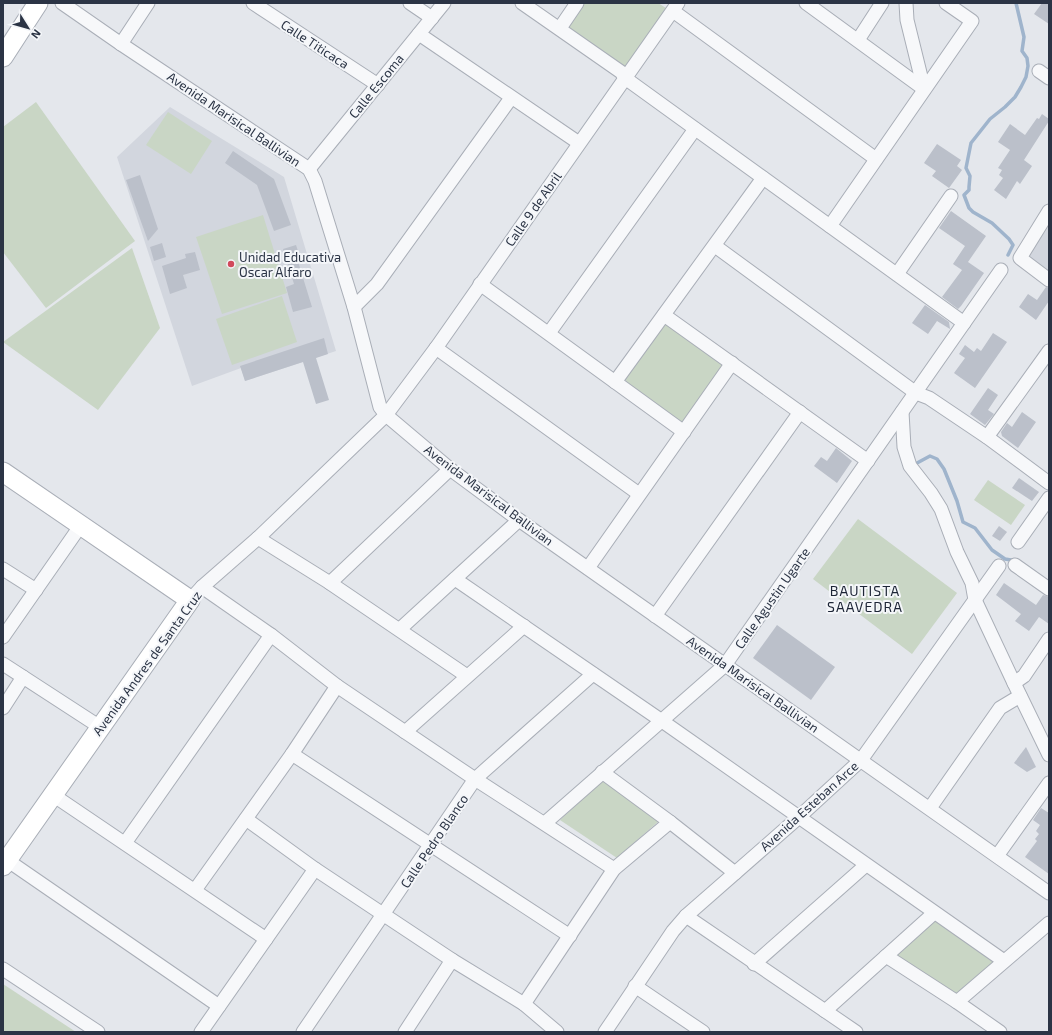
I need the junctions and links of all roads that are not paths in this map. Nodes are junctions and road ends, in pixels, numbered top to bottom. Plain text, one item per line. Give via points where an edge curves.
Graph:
1 (38, 3) edge
2 (62, 3) edge
3 (148, 3) edge
4 (253, 3) edge
5 (410, 3) edge
6 (444, 3) edge
7 (522, 3) edge
8 (577, 3) edge
9 (806, 3) edge
10 (882, 3) edge
11 (906, 3) edge
12 (946, 3) edge
13 (673, 6) edge
14 (432, 18) junction
15 (560, 28) junction
16 (419, 34) junction
17 (858, 40) junction
18 (121, 44) junction
19 (3, 57) edge
20 (625, 78) junction
21 (378, 85) junction
22 (924, 89) junction
23 (511, 98) junction
24 (695, 130) junction
25 (579, 143) junction
26 (876, 159) junction
27 (309, 169) junction
28 (763, 178) junction
29 (952, 196) dead end
30 (1049, 211) edge
31 (830, 226) junction
32 (715, 246) junction
33 (1001, 270) dead end
34 (897, 274) junction
35 (1049, 280) edge
36 (480, 284) junction
37 (354, 307) junction
38 (664, 315) junction
39 (964, 323) junction
40 (549, 333) junction
41 (436, 348) junction
42 (1049, 351) edge
43 (732, 363) junction
44 (615, 382) junction
45 (916, 393) junction
46 (800, 412) junction
47 (902, 412) junction
48 (386, 415) junction
49 (684, 432) junction
50 (987, 437) junction
51 (868, 461) junction
52 (450, 469) junction
53 (3, 472) edge
54 (1049, 483) edge
55 (639, 494) junction
56 (1049, 498) edge
57 (520, 520) junction
58 (80, 525) junction
59 (258, 538) junction
60 (1018, 542) dead end
61 (1015, 565) dead end
62 (999, 566) dead end
63 (588, 568) junction
64 (3, 569) edge
65 (455, 578) junction
66 (330, 583) junction
67 (1049, 589) edge
68 (36, 590) junction
69 (196, 594) junction
70 (975, 600) junction
71 (655, 616) junction
72 (524, 626) junction
73 (400, 629) junction
74 (271, 635) junction
75 (3, 637) edge
76 (1049, 639) edge
77 (3, 664) edge
78 (725, 665) junction
79 (593, 674) junction
80 (467, 676) junction
81 (24, 677) junction
82 (1014, 683) junction
83 (337, 686) junction
84 (1020, 696) junction
85 (3, 708) edge
86 (662, 721) junction
87 (100, 727) junction
88 (405, 732) junction
89 (292, 754) junction
90 (1049, 755) edge
91 (861, 760) junction
92 (602, 772) junction
93 (475, 779) junction
94 (1049, 783) edge
95 (53, 795) junction
96 (930, 808) junction
97 (799, 817) junction
98 (246, 819) junction
99 (670, 822) junction
100 (545, 823) junction
101 (126, 843) junction
102 (431, 844) junction
103 (997, 856) junction
104 (5, 863) edge
105 (866, 865) junction
106 (614, 868) junction
107 (315, 869) junction
108 (735, 873) junction
109 (195, 890) junction
110 (1049, 893) edge
111 (934, 913) junction
112 (384, 914) junction
113 (686, 916) junction
114 (1049, 923) edge
115 (570, 936) junction
116 (266, 939) junction
117 (886, 956) junction
118 (452, 960) junction
119 (1004, 962) junction
120 (754, 964) junction
121 (3, 970) edge
122 (635, 986) junction
123 (957, 1002) junction
124 (524, 1004) junction
125 (220, 1006) junction
126 (824, 1011) junction
127 (407, 1031) edge
128 (98, 1032) edge
129 (201, 1032) edge
130 (303, 1032) edge
131 (557, 1032) edge
132 (605, 1032) edge
133 (703, 1032) edge
134 (856, 1032) edge
135 (1000, 1032) edge

1 - 19 street
2 - 18 street, Avenida Marisical Ballivian
3 - 18 street
4 - 21 street, Calle Titicaca
5 - 14 street
6 - 14 street, Calle Escoma
7 - 15 street
8 - 15 street
9 - 17 street
10 - 17 street
11 - 22 street via 907,20
12 - 22 street via 976,24
13 - 20 street, Calle 9 de Abril
13 - 26 street
14 - 16 street, Calle Escoma
15 - 20 street via 621,72
16 - 21 street, Calle Escoma
16 - 23 street
17 - 22 street
18 - 27 street, Avenida Marisical Ballivian
20 - 24 street
20 - 25 street, Calle 9 de Abril
21 - 27 street, Calle Escoma
22 - 26 street
23 - 25 street
23 - 37 street via 377,284
24 - 28 street
24 - 40 street
25 - 36 street, Calle 9 de Abril
26 - 31 street
27 - 37 street, Avenida Marisical Ballivian
28 - 31 street
28 - 32 street
29 - 34 street
30 - 35 street via 1020,258
31 - 34 street
32 - 38 street
32 - 45 street
33 - 39 street, Calle Agustin Ugarte
34 - 39 street
36 - 40 street
36 - 41 street, Calle 9 de Abril
37 - 48 street, Avenida Marisical Ballivian via 380,407
38 - 43 street
38 - 44 street
39 - 45 street, Calle Agustin Ugarte
40 - 44 street
41 - 48 street, Calle 9 de Abril
41 - 55 street
42 - 50 street
43 - 46 street
43 - 49 street
44 - 49 street
45 - 47 street, Calle Agustin Ugarte
45 - 50 street via 929,398
46 - 51 street
46 - 71 street
47 - 51 street, Calle Agustin Ugarte
47 - 70 street via 904,447 910,466 940,509 972,583
48 - 52 street, Avenida Marisical Ballivian
48 - 59 street, Avenida Andres de Santa Cruz
49 - 55 street
50 - 54 street
51 - 78 street, Calle Agustin Ugarte
52 - 57 street, Avenida Marisical Ballivian
52 - 66 street
53 - 58 street
55 - 63 street
56 - 60 street
57 - 63 street, Avenida Marisical Ballivian
57 - 65 street
58 - 68 street
58 - 69 street
59 - 66 street
59 - 69 street, Avenida Andres de Santa Cruz
61 - 67 street
62 - 70 street, Avenida Esteban Arce
63 - 71 street, Avenida Marisical Ballivian
64 - 68 street
65 - 72 street
65 - 73 street
66 - 73 street
68 - 75 street
69 - 74 street
69 - 87 street, Avenida Andres de Santa Cruz
70 - 82 street
70 - 91 street, Avenida Esteban Arce
71 - 78 street, Avenida Marisical Ballivian
72 - 79 street
72 - 80 street
73 - 80 street
74 - 83 street
74 - 101 street
76 - 82 street via 1024,676
77 - 81 street
78 - 86 street, Calle Agustin Ugarte
78 - 91 street, Avenida Marisical Ballivian
79 - 86 street
79 - 93 street, Calle Pedro Blanco
80 - 88 street
81 - 85 street
81 - 87 street
82 - 84 street
83 - 88 street
83 - 89 street
84 - 90 street
84 - 96 street via 1000,708
86 - 92 street, Calle Agustin Ugarte
86 - 97 street
87 - 95 street, Avenida Andres de Santa Cruz
88 - 93 street
89 - 98 street
89 - 102 street
91 - 96 street, Avenida Marisical Ballivian
91 - 97 street, Avenida Esteban Arce
92 - 99 street
92 - 100 street, Calle Agustin Ugarte
93 - 100 street
93 - 102 street, Calle Pedro Blanco
94 - 103 street
95 - 101 street
95 - 104 street, Avenida Andres de Santa Cruz
96 - 103 street, Avenida Marisical Ballivian
97 - 105 street
97 - 108 street, Avenida Esteban Arce
98 - 107 street
98 - 109 street
99 - 106 street
99 - 108 street
100 - 106 street
101 - 109 street
102 - 112 street, Calle Pedro Blanco
102 - 115 street
103 - 110 street, Avenida Marisical Ballivian
104 - 125 street
105 - 111 street
105 - 120 street
106 - 115 street
107 - 112 street
107 - 116 street
108 - 113 street, Avenida Esteban Arce
109 - 116 street
111 - 117 street
111 - 119 street
112 - 118 street
112 - 130 street, Calle Pedro Blanco
113 - 120 street
113 - 122 street, Avenida Esteban Arce
114 - 119 street
115 - 124 street
116 - 125 street
117 - 123 street
117 - 126 street
118 - 124 street
118 - 127 street
119 - 123 street
120 - 126 street
121 - 128 street
122 - 132 street, Avenida Esteban Arce
122 - 133 street
123 - 135 street
124 - 131 street
125 - 129 street
126 - 134 street

